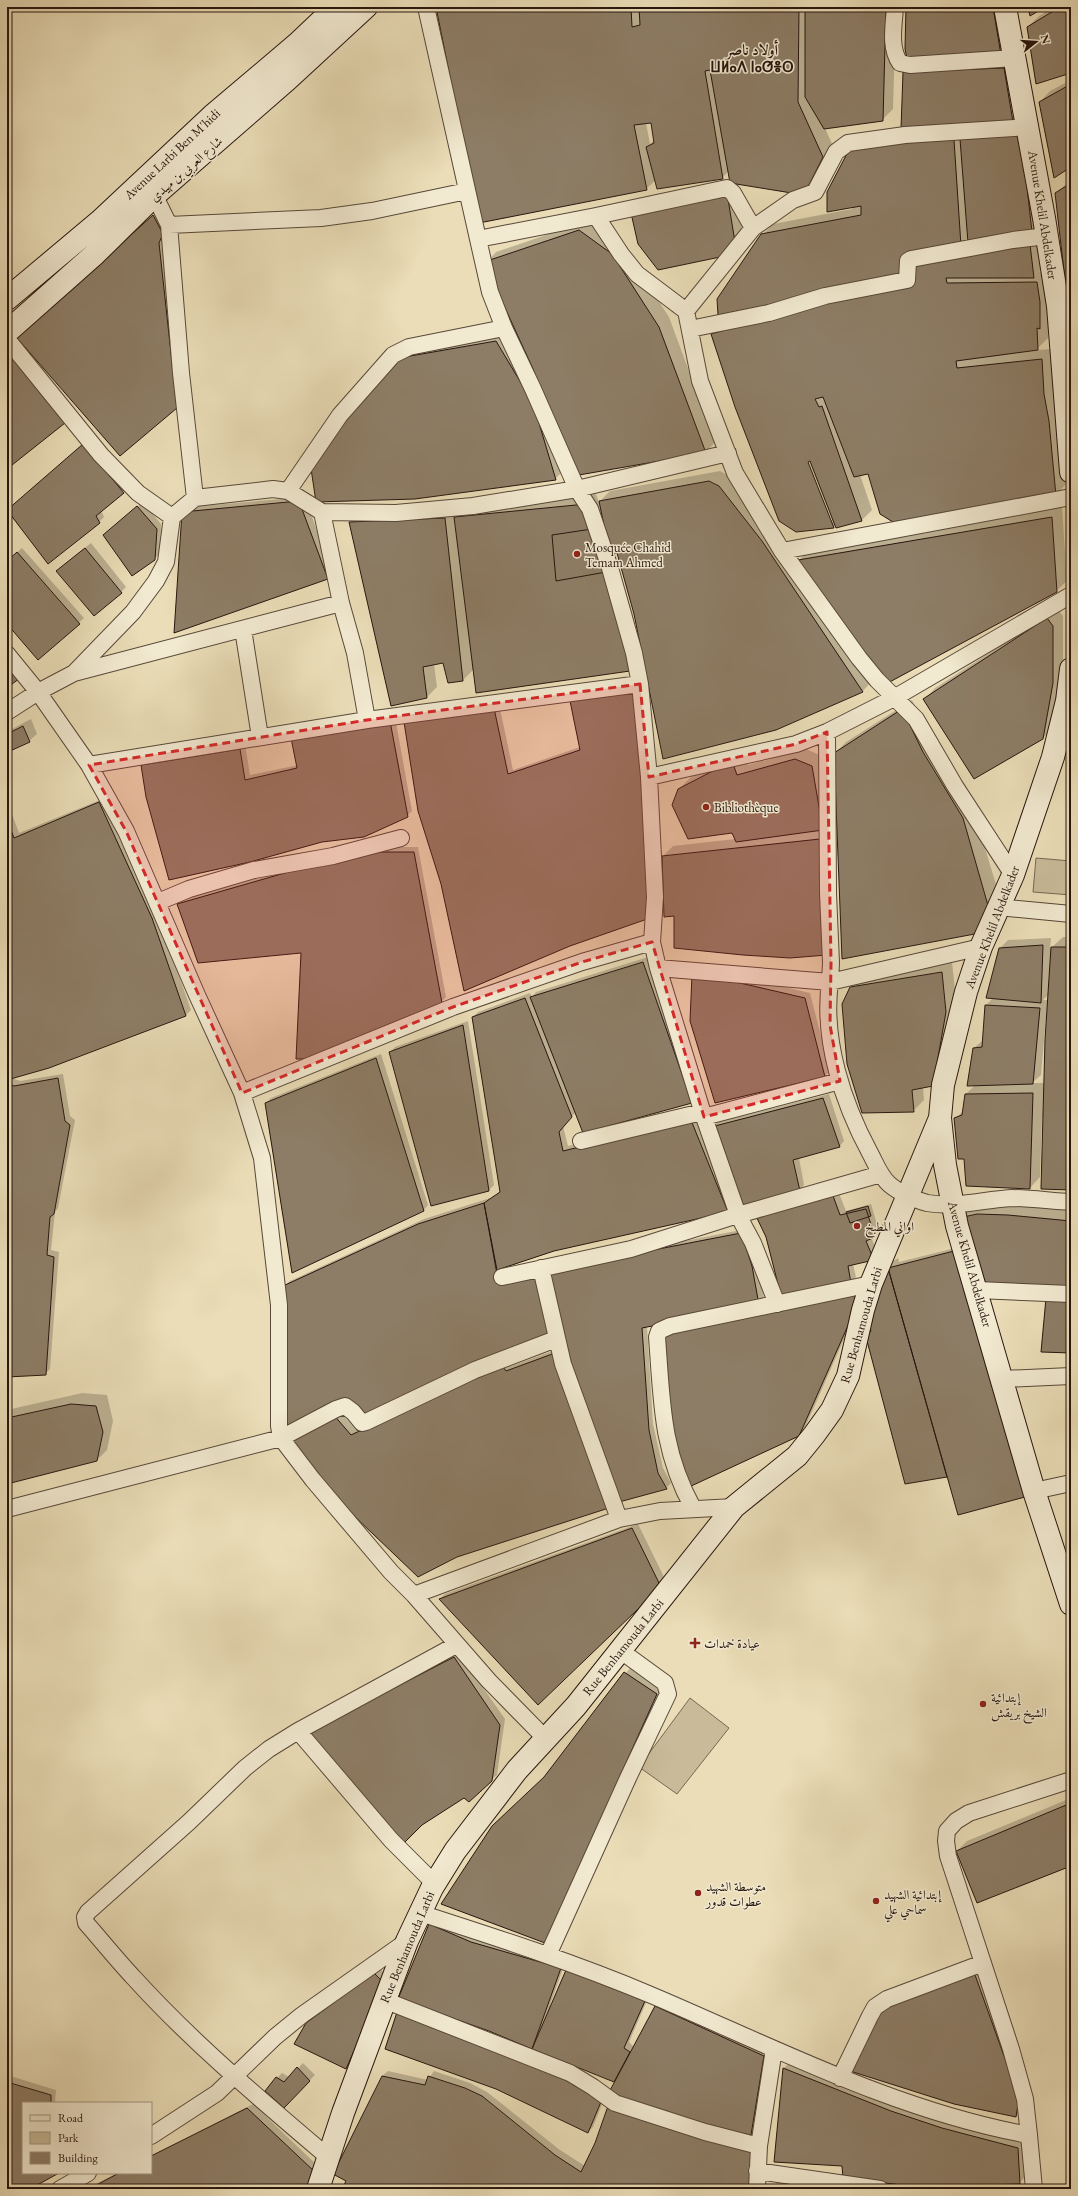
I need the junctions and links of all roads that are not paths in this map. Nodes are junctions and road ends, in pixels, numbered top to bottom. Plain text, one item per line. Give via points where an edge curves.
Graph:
1 (336, 7) edge
2 (426, 7) edge
3 (895, 7) edge
4 (1005, 7) edge
5 (363, 8) edge
6 (1015, 58) junction
7 (212, 116) junction
8 (1028, 127) junction
9 (230, 130) junction
10 (150, 186) junction
11 (467, 191) junction
12 (596, 216) junction
13 (169, 225) junction
14 (753, 228) junction
15 (1047, 236) junction
16 (478, 239) junction
17 (7, 299) edge
18 (686, 311) junction
19 (504, 328) junction
20 (690, 329) junction
21 (7, 332) edge
22 (7, 339) edge
23 (728, 454) junction
24 (1071, 472) edge
25 (577, 489) junction
26 (288, 491) junction
27 (1071, 497) edge
28 (195, 498) junction
29 (322, 512) junction
30 (172, 516) junction
31 (782, 551) junction
32 (1071, 595) edge
33 (341, 603) junction
34 (243, 629) junction
35 (7, 654) edge
36 (1071, 669) edge
37 (74, 673) junction
38 (640, 684) junction
39 (38, 692) junction
40 (894, 698) junction
41 (7, 712) edge
42 (367, 720) junction
43 (827, 732) junction
44 (260, 736) junction
45 (89, 765) junction
46 (649, 777) junction
47 (401, 838) dead end
48 (1013, 875) junction
49 (158, 902) junction
50 (998, 907) junction
51 (1071, 914) edge
52 (652, 942) junction
53 (981, 947) junction
54 (658, 968) junction
55 (830, 982) junction
56 (840, 1081) junction
57 (242, 1093) junction
58 (703, 1114) junction
59 (940, 1118) junction
60 (581, 1141) dead end
61 (881, 1174) junction
62 (908, 1196) junction
63 (1071, 1202) edge
64 (952, 1206) junction
65 (738, 1214) junction
66 (541, 1268) junction
67 (502, 1277) dead end
68 (871, 1284) junction
69 (977, 1290) junction
70 (1071, 1294) edge
71 (777, 1304) junction
72 (556, 1339) junction
73 (1071, 1376) edge
74 (1003, 1379) junction
75 (281, 1438) junction
76 (1071, 1483) edge
77 (1034, 1491) junction
78 (734, 1507) junction
79 (693, 1508) junction
80 (7, 1509) edge
81 (619, 1519) junction
82 (414, 1595) junction
83 (1071, 1604) edge
84 (456, 1645) junction
85 (621, 1651) junction
86 (298, 1731) junction
87 (545, 1738) junction
88 (1071, 1780) edge
89 (435, 1884) junction
90 (420, 1912) junction
91 (407, 1941) junction
92 (548, 1955) junction
93 (983, 1963) junction
94 (384, 2000) junction
95 (774, 2049) junction
96 (235, 2077) junction
97 (840, 2078) junction
98 (152, 2135) edge
99 (1029, 2135) junction
100 (758, 2146) junction
101 (328, 2157) junction
102 (757, 2171) junction
103 (86, 2174) edge
104 (842, 2187) edge
105 (60, 2189) edge
106 (318, 2189) edge
107 (757, 2189) edge
108 (880, 2189) edge
109 (1034, 2189) edge

1 - 7 street, Avenue Larbi Ben M'hidi via 297,44
2 - 11 street
3 - 6 street via 893,47 900,63 910,65
4 - 6 street, Avenue Khelil Abdelkader
5 - 9 street, شارع العربي بن مهيدي
6 - 8 street, Avenue Khelil Abdelkader
7 - 9 street
7 - 10 street, Avenue Larbi Ben M'hidi
8 - 14 street via 905,135 848,143 836,152 815,192 793,200
8 - 15 street, Avenue Khelil Abdelkader
9 - 10 street, شارع العربي بن مهيدي
10 - 13 street
10 - 17 street, Avenue Larbi Ben M'hidi via 100,221
10 - 21 street, شارع العربي بن مهيدي via 96,254
11 - 13 street via 372,211 321,218
11 - 16 street
12 - 14 street via 727,188 733,193
12 - 16 street
12 - 18 street via 637,274
13 - 28 street via 178,343
14 - 18 street
15 - 20 street via 911,259 908,261 907,280 825,296 769,313
15 - 24 street, Avenue Khelil Abdelkader via 1058,306
16 - 19 street via 490,292
18 - 20 street
19 - 25 street
19 - 26 street via 409,347 393,355 340,414
20 - 23 street via 700,381
22 - 30 street via 101,455 138,492
23 - 25 street
23 - 31 street via 734,473
25 - 29 street via 473,506 396,513
25 - 38 street via 590,509 610,568
26 - 28 street via 273,490
26 - 29 street
27 - 31 street
28 - 30 street
29 - 33 street
30 - 37 street via 166,562 156,581 133,612
31 - 40 street via 859,658
32 - 40 street
33 - 34 street
33 - 42 street via 355,653
34 - 37 street
34 - 44 street
35 - 39 street
36 - 48 street, Avenue Khelil Abdelkader via 1067,701 1053,757
37 - 39 street
38 - 42 street
38 - 46 street
39 - 41 street
39 - 45 street
40 - 43 street
40 - 48 street via 916,719 955,786
42 - 44 street
43 - 46 street via 796,744
43 - 55 street
44 - 45 street
45 - 49 street via 126,831
46 - 52 street via 655,897
47 - 49 street via 348,852 254,870 188,889
48 - 50 street, Avenue Khelil Abdelkader
49 - 57 street via 196,995
50 - 51 street
50 - 53 street, Avenue Khelil Abdelkader
52 - 54 street
52 - 57 street via 582,962 460,1005
53 - 55 street
53 - 59 street, Avenue Khelil Abdelkader via 955,1033 943,1085
54 - 55 street
54 - 58 street
55 - 56 street via 830,1025
56 - 58 street
56 - 61 street via 850,1113
57 - 75 street via 262,1158 266,1191 278,1305
58 - 60 street
58 - 65 street
59 - 62 street, Rue Benhamouda Larbi
59 - 64 street, Avenue Khelil Abdelkader
61 - 62 street via 890,1184
61 - 65 street
62 - 64 street via 925,1203
62 - 68 street, Rue Benhamouda Larbi
63 - 64 street via 1013,1198 982,1200
64 - 69 street, Avenue Khelil Abdelkader
65 - 66 street via 631,1249
65 - 71 street via 754,1243
66 - 67 street
66 - 72 street
68 - 71 street
68 - 78 street, Rue Benhamouda Larbi via 848,1376 832,1410 796,1456
69 - 70 street
69 - 74 street, Avenue Khelil Abdelkader
71 - 79 street via 670,1326 663,1328 658,1334 666,1438 677,1476
72 - 75 street via 475,1370 366,1422 362,1423 344,1406
72 - 81 street via 577,1406
73 - 74 street
74 - 77 street, Avenue Khelil Abdelkader
75 - 80 street
75 - 82 street via 347,1521
76 - 77 street
77 - 83 street, Avenue Khelil Abdelkader
78 - 79 street
78 - 85 street, Rue Benhamouda Larbi
79 - 81 street
81 - 82 street
82 - 84 street
84 - 86 street
84 - 87 street
85 - 87 street, Rue Benhamouda Larbi via 576,1706
85 - 92 street via 665,1683 668,1694
86 - 89 street via 391,1840
86 - 96 street via 245,1768 85,1917 86,1923 133,1978
87 - 89 street, Rue Benhamouda Larbi via 490,1804 455,1851
88 - 93 street via 969,1813 956,1821 947,1831 948,1856
89 - 90 street, Rue Benhamouda Larbi
90 - 91 street, Rue Benhamouda Larbi
90 - 92 street
91 - 94 street, Rue Benhamouda Larbi
91 - 96 street via 302,2015 275,2037
92 - 95 street via 650,1995
93 - 97 street via 887,1999 875,2007
93 - 99 street via 1021,2083
94 - 100 street via 570,2073 615,2103
94 - 101 street, Rue Benhamouda Larbi
95 - 97 street
95 - 100 street
96 - 98 street via 217,2093
96 - 101 street
97 - 99 street via 985,2127
99 - 109 street
100 - 102 street
101 - 106 street, Rue Benhamouda Larbi
102 - 104 street
102 - 107 street
103 - 105 street
104 - 108 street

